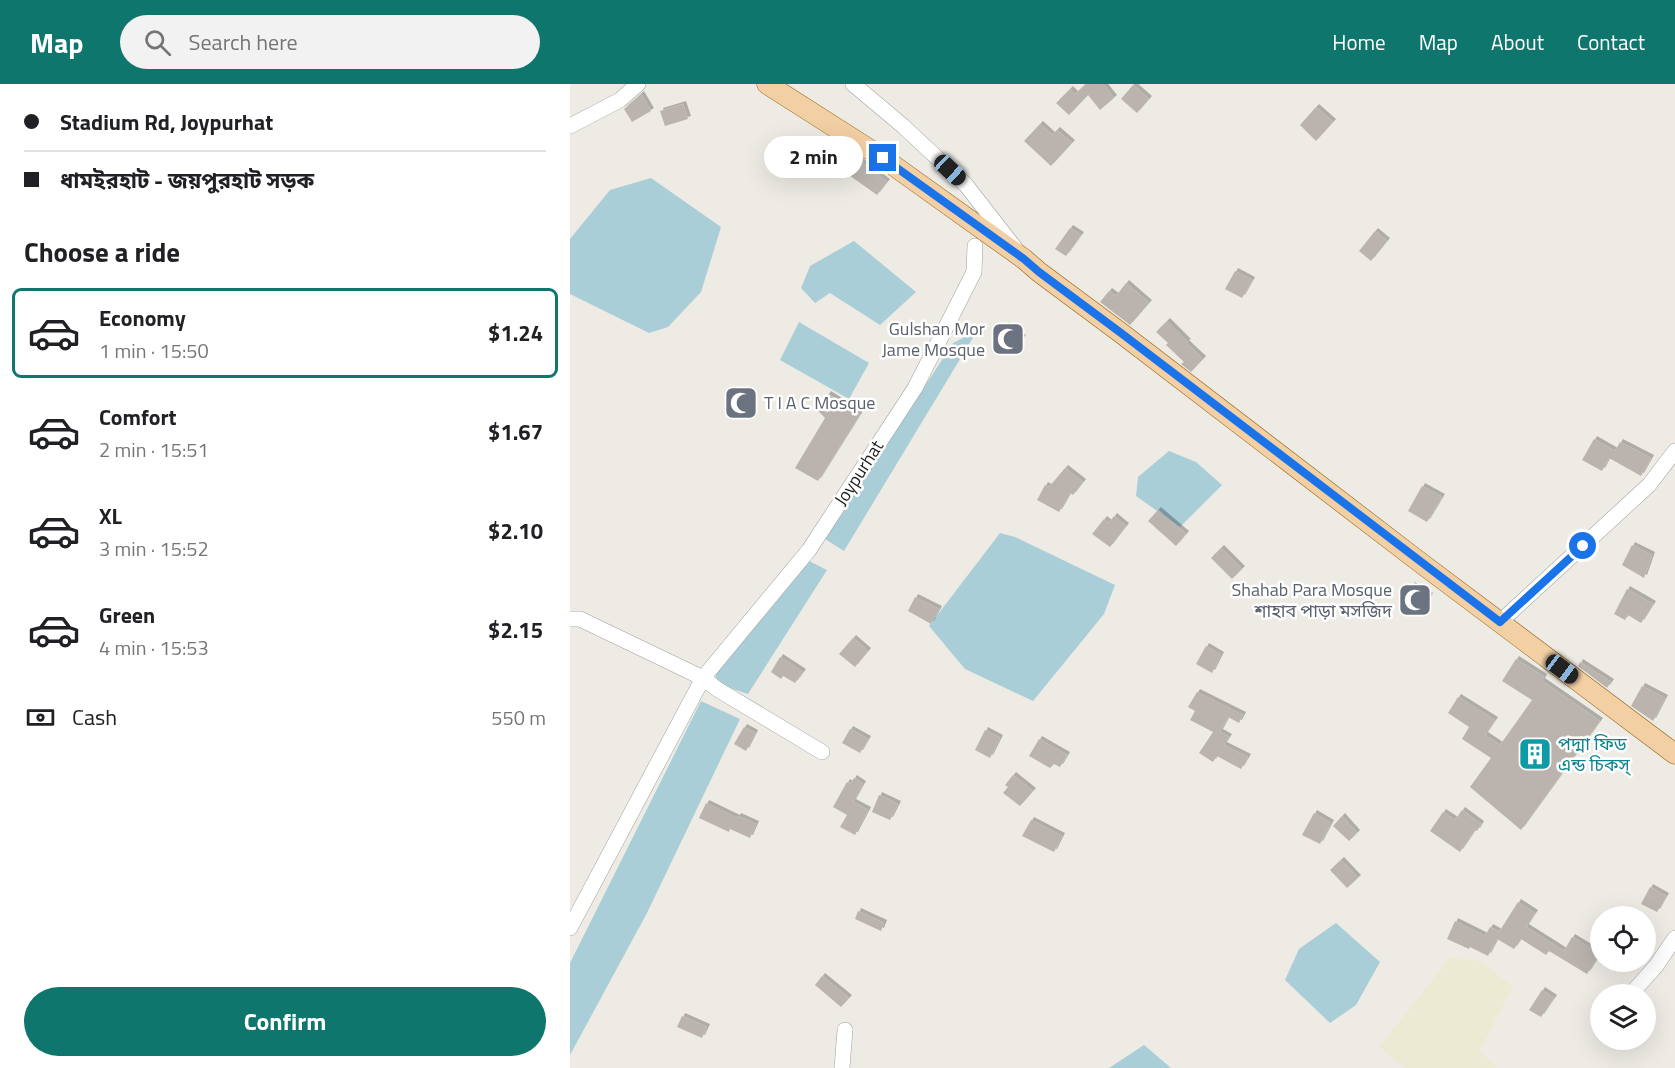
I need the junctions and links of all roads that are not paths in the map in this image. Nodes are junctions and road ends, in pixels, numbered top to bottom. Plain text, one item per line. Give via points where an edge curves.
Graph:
1 (638, 84) edge
2 (767, 84) edge
3 (853, 84) edge
4 (570, 126) edge
5 (975, 246) dead end
6 (1024, 259) junction
7 (1675, 451) edge
8 (570, 619) edge
9 (1500, 622) junction
10 (703, 678) junction
11 (822, 752) dead end
12 (1675, 754) edge
13 (570, 928) edge
14 (1675, 938) edge
15 (1640, 984) edge
16 (845, 1030) dead end
17 (842, 1068) edge

1 - 4 street via 620,100
2 - 6 main road via 883,158
3 - 6 street via 966,185
5 - 10 street, Joypurhat via 974,272 915,388 809,550
6 - 9 main road
7 - 9 street via 1649,485
8 - 10 street via 580,619
9 - 12 main road
10 - 11 street
10 - 13 street, Joypurhat
14 - 15 street
16 - 17 street

